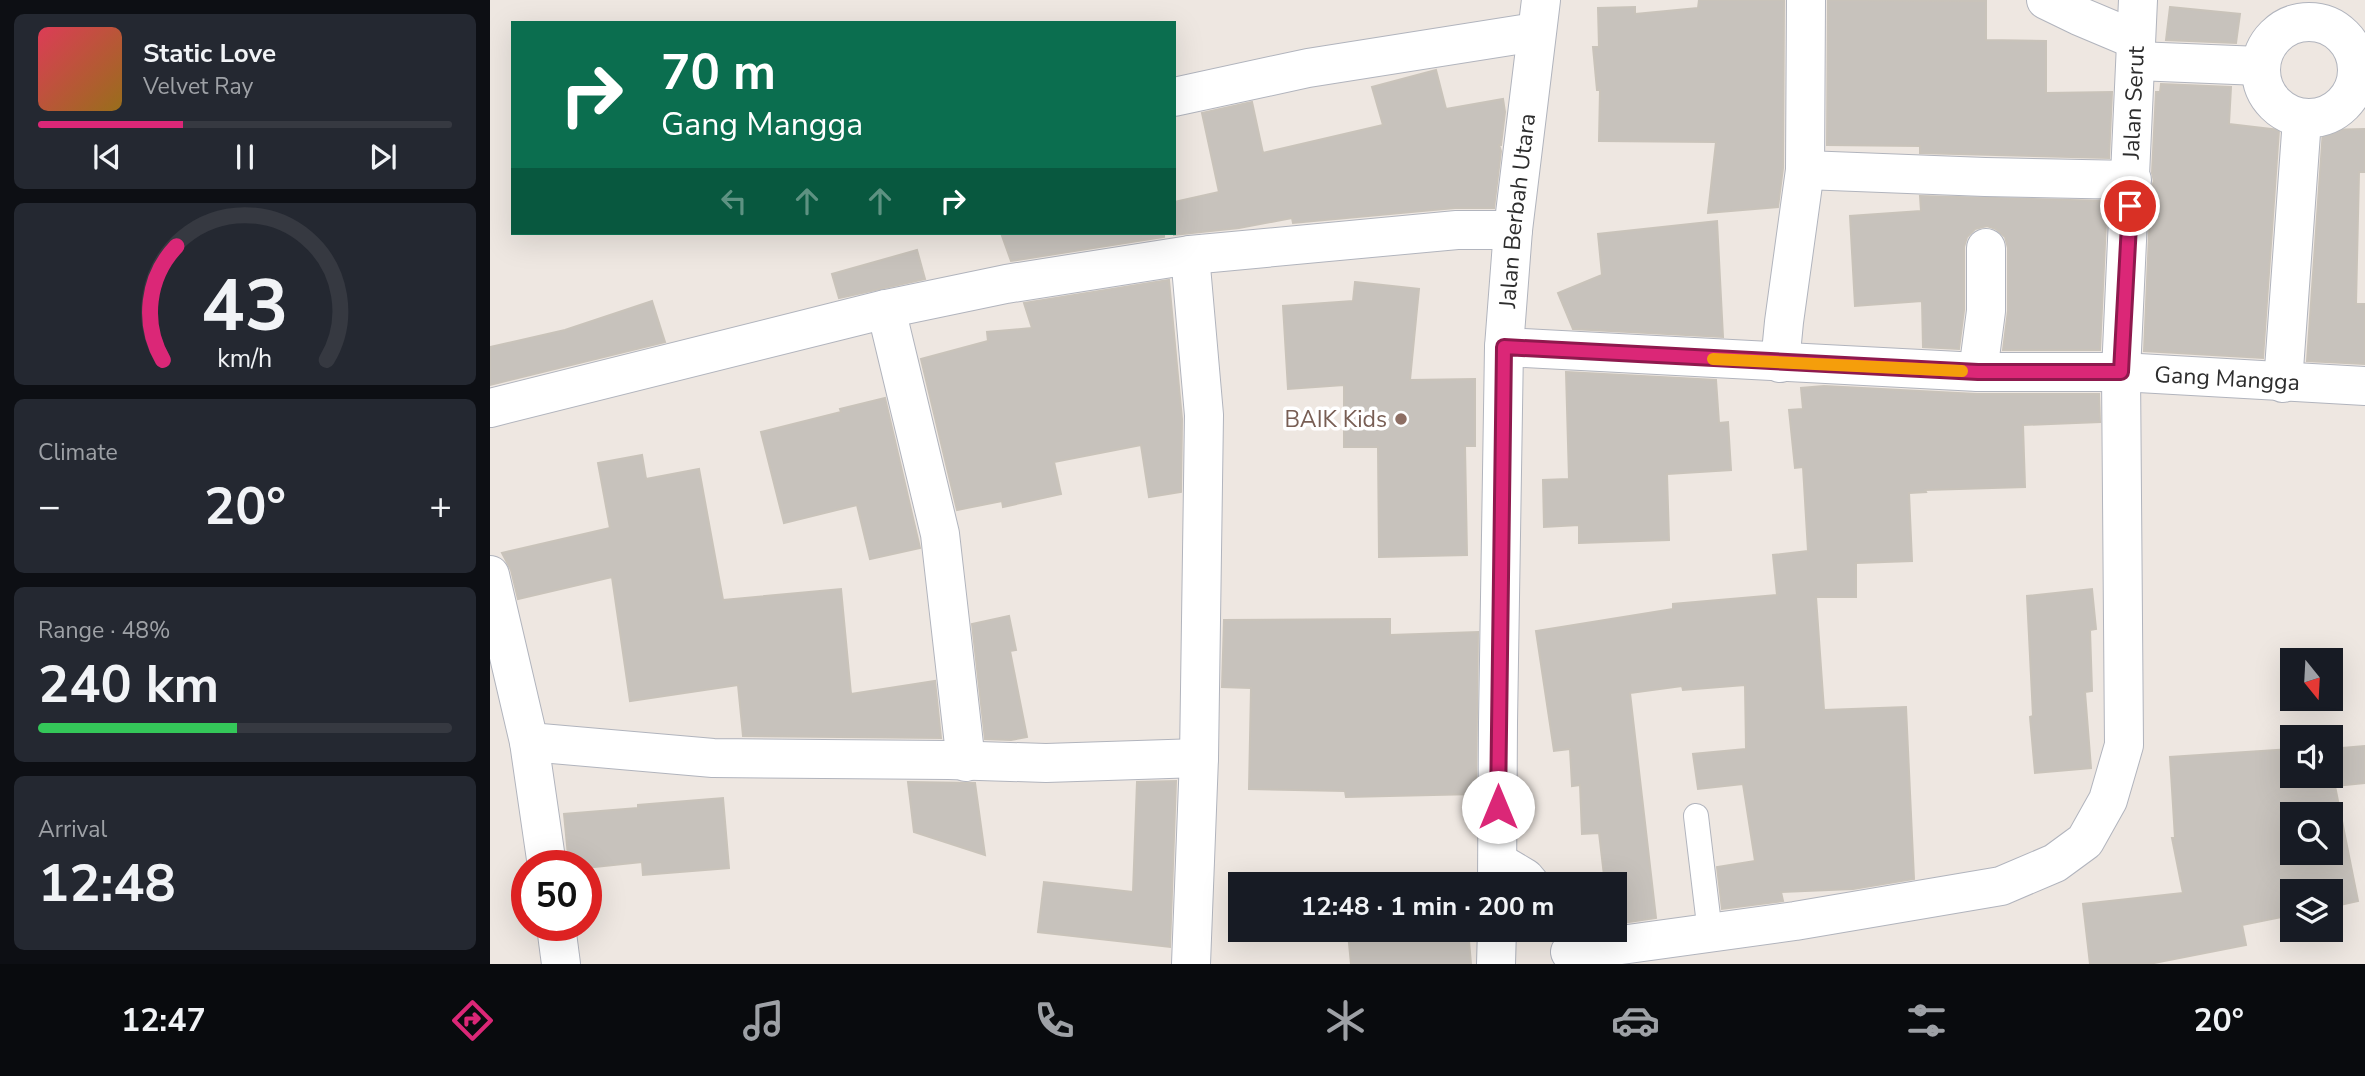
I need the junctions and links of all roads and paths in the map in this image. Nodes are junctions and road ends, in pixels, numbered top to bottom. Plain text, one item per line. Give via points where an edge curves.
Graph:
1 (1806, 0) edge
2 (2046, 0) edge
3 (2138, 0) edge
4 (2308, 11) edge
5 (1538, 16) edge
6 (2136, 50) junction
7 (2260, 66) junction
8 (2361, 71) edge
9 (1176, 97) edge
10 (2302, 119) junction
11 (1805, 170) junction
12 (2132, 180) junction
13 (1513, 230) junction
14 (1986, 248) dead end
15 (1190, 255) junction
16 (886, 309) junction
17 (1504, 347) junction
18 (1780, 363) junction
19 (1978, 372) junction
20 (2121, 372) junction
21 (2283, 383) junction
22 (2365, 386) edge
23 (490, 408) edge
24 (490, 575) edge
25 (529, 742) junction
26 (1199, 758) junction
27 (966, 762) junction
28 (1696, 817) dead end
29 (545, 850) edge
30 (1498, 872) edge
31 (1710, 933) junction
32 (558, 941) edge
33 (1497, 942) edge
34 (1567, 948) edge
35 (561, 964) edge
36 (1191, 964) edge
37 (1496, 964) edge

1 - 11 street
2 - 6 street
3 - 6 street, Jalan Serut
4 - 7 street via 2276,35
4 - 8 street via 2348,41
5 - 9 street
5 - 13 street, Jalan Berbah Utara
6 - 7 street
6 - 12 street, Jalan Serut
7 - 10 street via 2270,100 2284,113
8 - 10 street via 2340,107 2322,117
10 - 21 street
11 - 12 street
11 - 18 street
12 - 20 street, Jalan Serut
13 - 15 street via 1457,230
13 - 17 street, Jalan Berbah Utara
14 - 19 street via 1986,310
15 - 16 street via 1006,284
15 - 26 street via 1204,415
16 - 23 street
16 - 27 street via 940,534
17 - 18 street, Gang Mangga
17 - 30 street, Jalan Berbah Utara
18 - 19 street, Gang Mangga
19 - 20 street, Gang Mangga
20 - 21 street, Gang Mangga
20 - 31 street, Jalan Serut via 2124,745 2108,800 2085,841 2055,863 2001,886
21 - 22 street, Gang Mangga
24 - 25 street
25 - 27 street via 713,758
25 - 29 street
26 - 27 street
26 - 36 street
28 - 31 lane
31 - 34 street, Jalan Serut
32 - 35 street
33 - 37 street

